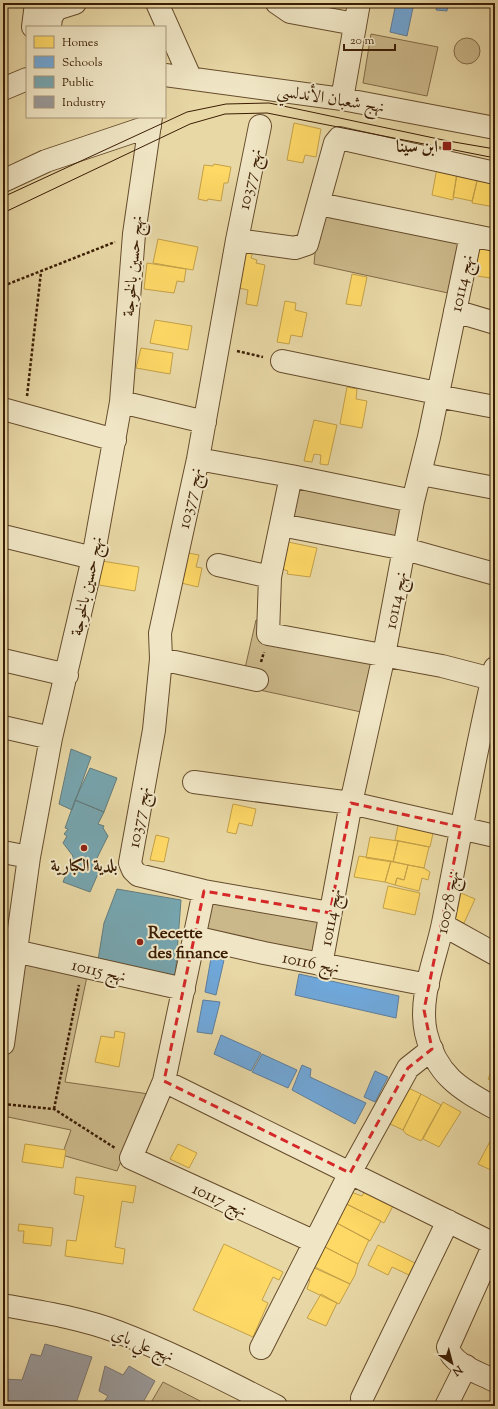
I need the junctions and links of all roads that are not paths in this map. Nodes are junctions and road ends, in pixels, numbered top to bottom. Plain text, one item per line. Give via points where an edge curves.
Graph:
1 (36, 3) edge
2 (75, 3) edge
3 (157, 3) edge
4 (277, 3) edge
5 (360, 3) edge
6 (355, 24) junction
7 (33, 26) edge
8 (50, 26) edge
9 (166, 75) edge
10 (190, 77) junction
11 (26, 80) edge
12 (3, 89) edge
13 (342, 99) junction
14 (151, 121) edge
15 (260, 126) dead end
16 (495, 128) edge
17 (495, 173) edge
18 (3, 180) edge
19 (319, 204) junction
20 (471, 235) junction
21 (237, 240) junction
22 (495, 240) edge
23 (455, 310) junction
24 (495, 323) edge
25 (282, 361) road end
26 (437, 394) junction
27 (122, 402) junction
28 (495, 407) edge
29 (3, 409) edge
30 (205, 422) junction
31 (115, 440) junction
32 (198, 458) junction
33 (421, 474) junction
34 (291, 476) junction
35 (495, 488) edge
36 (413, 501) junction
37 (281, 524) junction
38 (3, 536) edge
39 (404, 549) junction
40 (93, 558) junction
41 (218, 565) dead end
42 (495, 574) edge
43 (270, 577) junction
44 (384, 655) junction
45 (161, 659) junction
46 (3, 660) edge
47 (67, 675) junction
48 (257, 680) road end
49 (493, 683) edge
50 (3, 727) edge
51 (50, 738) junction
52 (194, 782) dead end
53 (351, 803) junction
54 (461, 827) junction
55 (495, 836) edge
56 (3, 852) edge
57 (29, 858) junction
58 (204, 891) junction
59 (330, 913) junction
60 (443, 925) junction
61 (194, 937) junction
62 (15, 951) junction
63 (495, 954) edge
64 (321, 965) junction
65 (428, 985) junction
66 (6, 986) edge
67 (184, 989) junction
68 (3, 1044) edge
69 (432, 1049) junction
70 (164, 1081) junction
71 (495, 1108) edge
72 (350, 1172) junction
73 (448, 1221) junction
74 (315, 1242) junction
75 (494, 1243) edge
76 (3, 1305) edge
77 (261, 1348) dead end
78 (458, 1360) junction
79 (495, 1381) edge
80 (362, 1398) dead end
81 (276, 1406) edge
82 (446, 1406) edge

1 - 7 street
2 - 8 street via 56,9
3 - 10 street
4 - 6 street via 294,13
5 - 6 street
6 - 13 street
9 - 10 street, نهج شعبان الأندلسي
10 - 13 street, نهج شعبان الأندلسي
11 - 12 street
13 - 16 street, نهج شعبان الأندلسي
14 - 18 street
14 - 27 street, نهج حسين بالخوجة via 134,234
15 - 21 street, نهج 10377
17 - 19 street via 341,137 336,140
19 - 20 street, نهج 10114
19 - 21 street via 308,241 304,246 295,248
20 - 22 street, نهج 10114
20 - 23 street, نهج 10114
21 - 30 street, نهج 10377
23 - 24 street
23 - 26 street, نهج 10114
25 - 26 street
26 - 28 street
26 - 33 street, نهج 10114
27 - 30 street
27 - 31 street, نهج حسين بالخوجة
29 - 31 street
30 - 32 street, نهج 10377
31 - 40 street, نهج حسين بالخوجة
32 - 34 street
32 - 45 street, نهج 10377 via 160,633
33 - 35 street
33 - 36 street, نهج 10114
34 - 36 street
34 - 37 street
36 - 39 street, نهج 10114
37 - 39 street
37 - 43 street
38 - 40 street
39 - 42 street
39 - 44 street, نهج 10114
40 - 47 street, نهج حسين بالخوجة
41 - 43 street
43 - 44 street via 268,634
44 - 49 street via 442,666
44 - 53 street, نهج 10114
45 - 48 street
45 - 58 street, نهج 10377 via 154,730 130,863 138,874
46 - 47 street
47 - 51 street, نهج حسين بالخوجة
49 - 54 street, نهج 10078
50 - 51 street
51 - 57 street, نهج حسين بالخوجة
52 - 53 street
53 - 54 street
53 - 59 street, نهج 10114
54 - 55 street
54 - 60 street, نهج 10078
56 - 57 street
57 - 62 street, نهج حسين بالخوجة
58 - 59 street
58 - 61 street
59 - 64 street, نهج 10114
60 - 63 street
60 - 65 street, نهج 10078
61 - 64 street, نهج 10116
61 - 67 street
62 - 66 street, نهج حسين بالخوجة
62 - 67 street, نهج 10115
64 - 65 street, نهج 10116
65 - 69 street, نهج 10078 via 424,1010 426,1033
66 - 68 street, نهج حسين بالخوجة
67 - 70 street
69 - 71 street, نهج 10078 via 441,1067 453,1082
69 - 72 street via 408,1068
70 - 72 street
70 - 74 street, نهج 10117 via 131,1158
72 - 73 street
72 - 74 street
73 - 75 street
73 - 80 street
74 - 77 street
75 - 78 street via 448,1347
76 - 81 street, نهج علي باي via 69,1317 117,1332 166,1352
78 - 79 street
78 - 82 street

